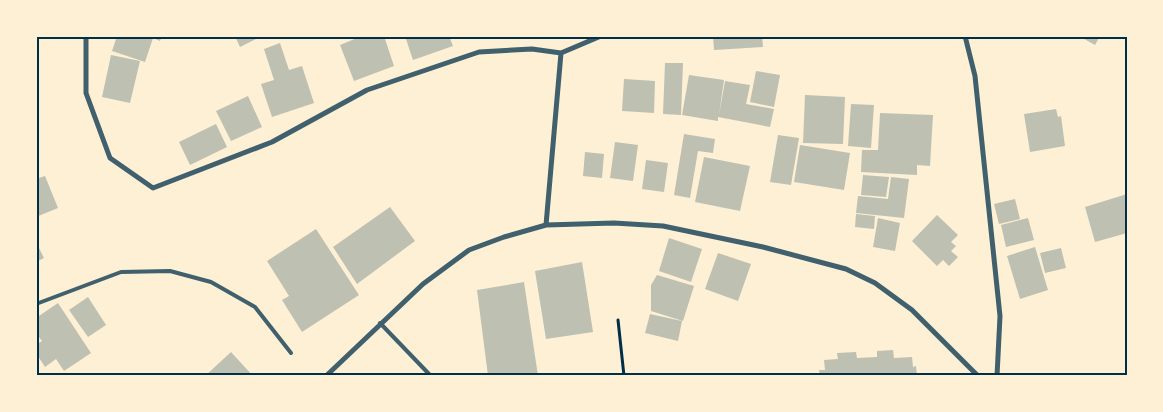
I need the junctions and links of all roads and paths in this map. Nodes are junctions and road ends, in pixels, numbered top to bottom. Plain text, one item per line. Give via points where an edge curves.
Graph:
1 (86, 36) edge
2 (601, 36) edge
3 (965, 36) edge
4 (561, 53) junction
5 (546, 225) junction
6 (36, 304) edge
7 (618, 320) dead end
8 (380, 322) junction
9 (291, 353) dead end
10 (429, 374) dead end
11 (326, 376) edge
12 (624, 376) edge
13 (978, 376) edge
14 (997, 376) edge

1 - 4 street via 86,92 110,158 152,188 272,142 368,90 479,52 532,48
2 - 4 street
3 - 14 street via 975,76 1000,316
4 - 5 street
5 - 8 street via 469,250
5 - 13 street via 614,223 663,226 846,269 875,283 912,310
6 - 9 lane via 121,272 170,271 211,282 255,307
7 - 12 path
8 - 10 lane
8 - 11 street

